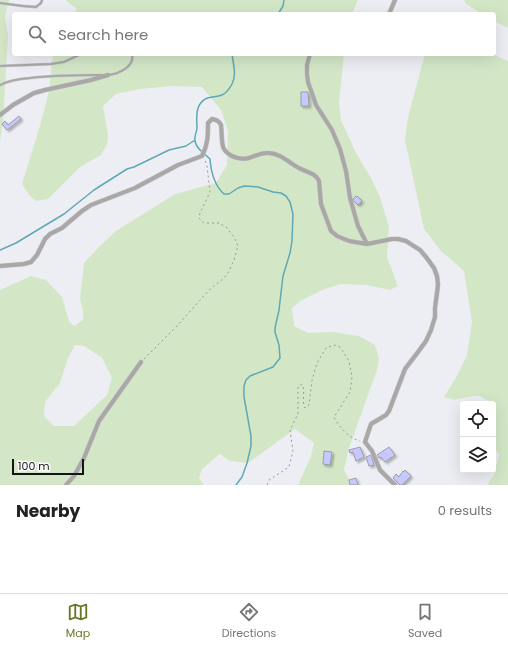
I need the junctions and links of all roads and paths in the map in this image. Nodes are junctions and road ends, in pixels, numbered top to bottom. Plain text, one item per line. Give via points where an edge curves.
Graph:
1 (42, 0) edge
2 (396, 0) edge
3 (0, 3) edge
4 (390, 12) edge
5 (77, 56) edge
6 (133, 56) edge
7 (309, 56) edge
8 (0, 66) edge
9 (108, 75) junction
10 (0, 85) edge
11 (0, 115) edge
12 (202, 156) junction
13 (368, 244) junction
14 (0, 266) edge
15 (141, 362) joint
16 (365, 442) junction
17 (66, 485) edge
18 (267, 485) edge
19 (395, 485) edge

1 - 3 lane via 36,7
2 - 4 street
5 - 8 lane via 51,64
6 - 9 lane via 129,65 123,70
7 - 13 street via 308,82 316,105 332,130 340,149 358,226
9 - 10 lane via 43,76 14,80
9 - 11 street via 34,93
12 - 13 street via 208,139 208,123 212,119 216,120 221,125 224,150 232,157 248,158 267,153 276,154 315,176 319,182 321,204 331,231 349,241
12 - 14 street via 178,165 129,191 91,205 62,228 50,234 31,262
12 - 15 path via 207,166 210,192 199,218 204,223 219,223 227,228 238,246 234,260 223,279 210,289
13 - 16 street via 392,239 406,241 420,250 434,268 438,285 431,330 405,369 389,411 371,424
15 - 17 street via 99,421 84,458
16 - 18 path via 352,438 334,416 350,392 352,377 349,361 340,347 334,344 326,348 317,363 309,405 306,408 303,404 304,387 302,384 298,387 298,414 290,430 293,451 289,466 269,480
16 - 19 street via 380,470

